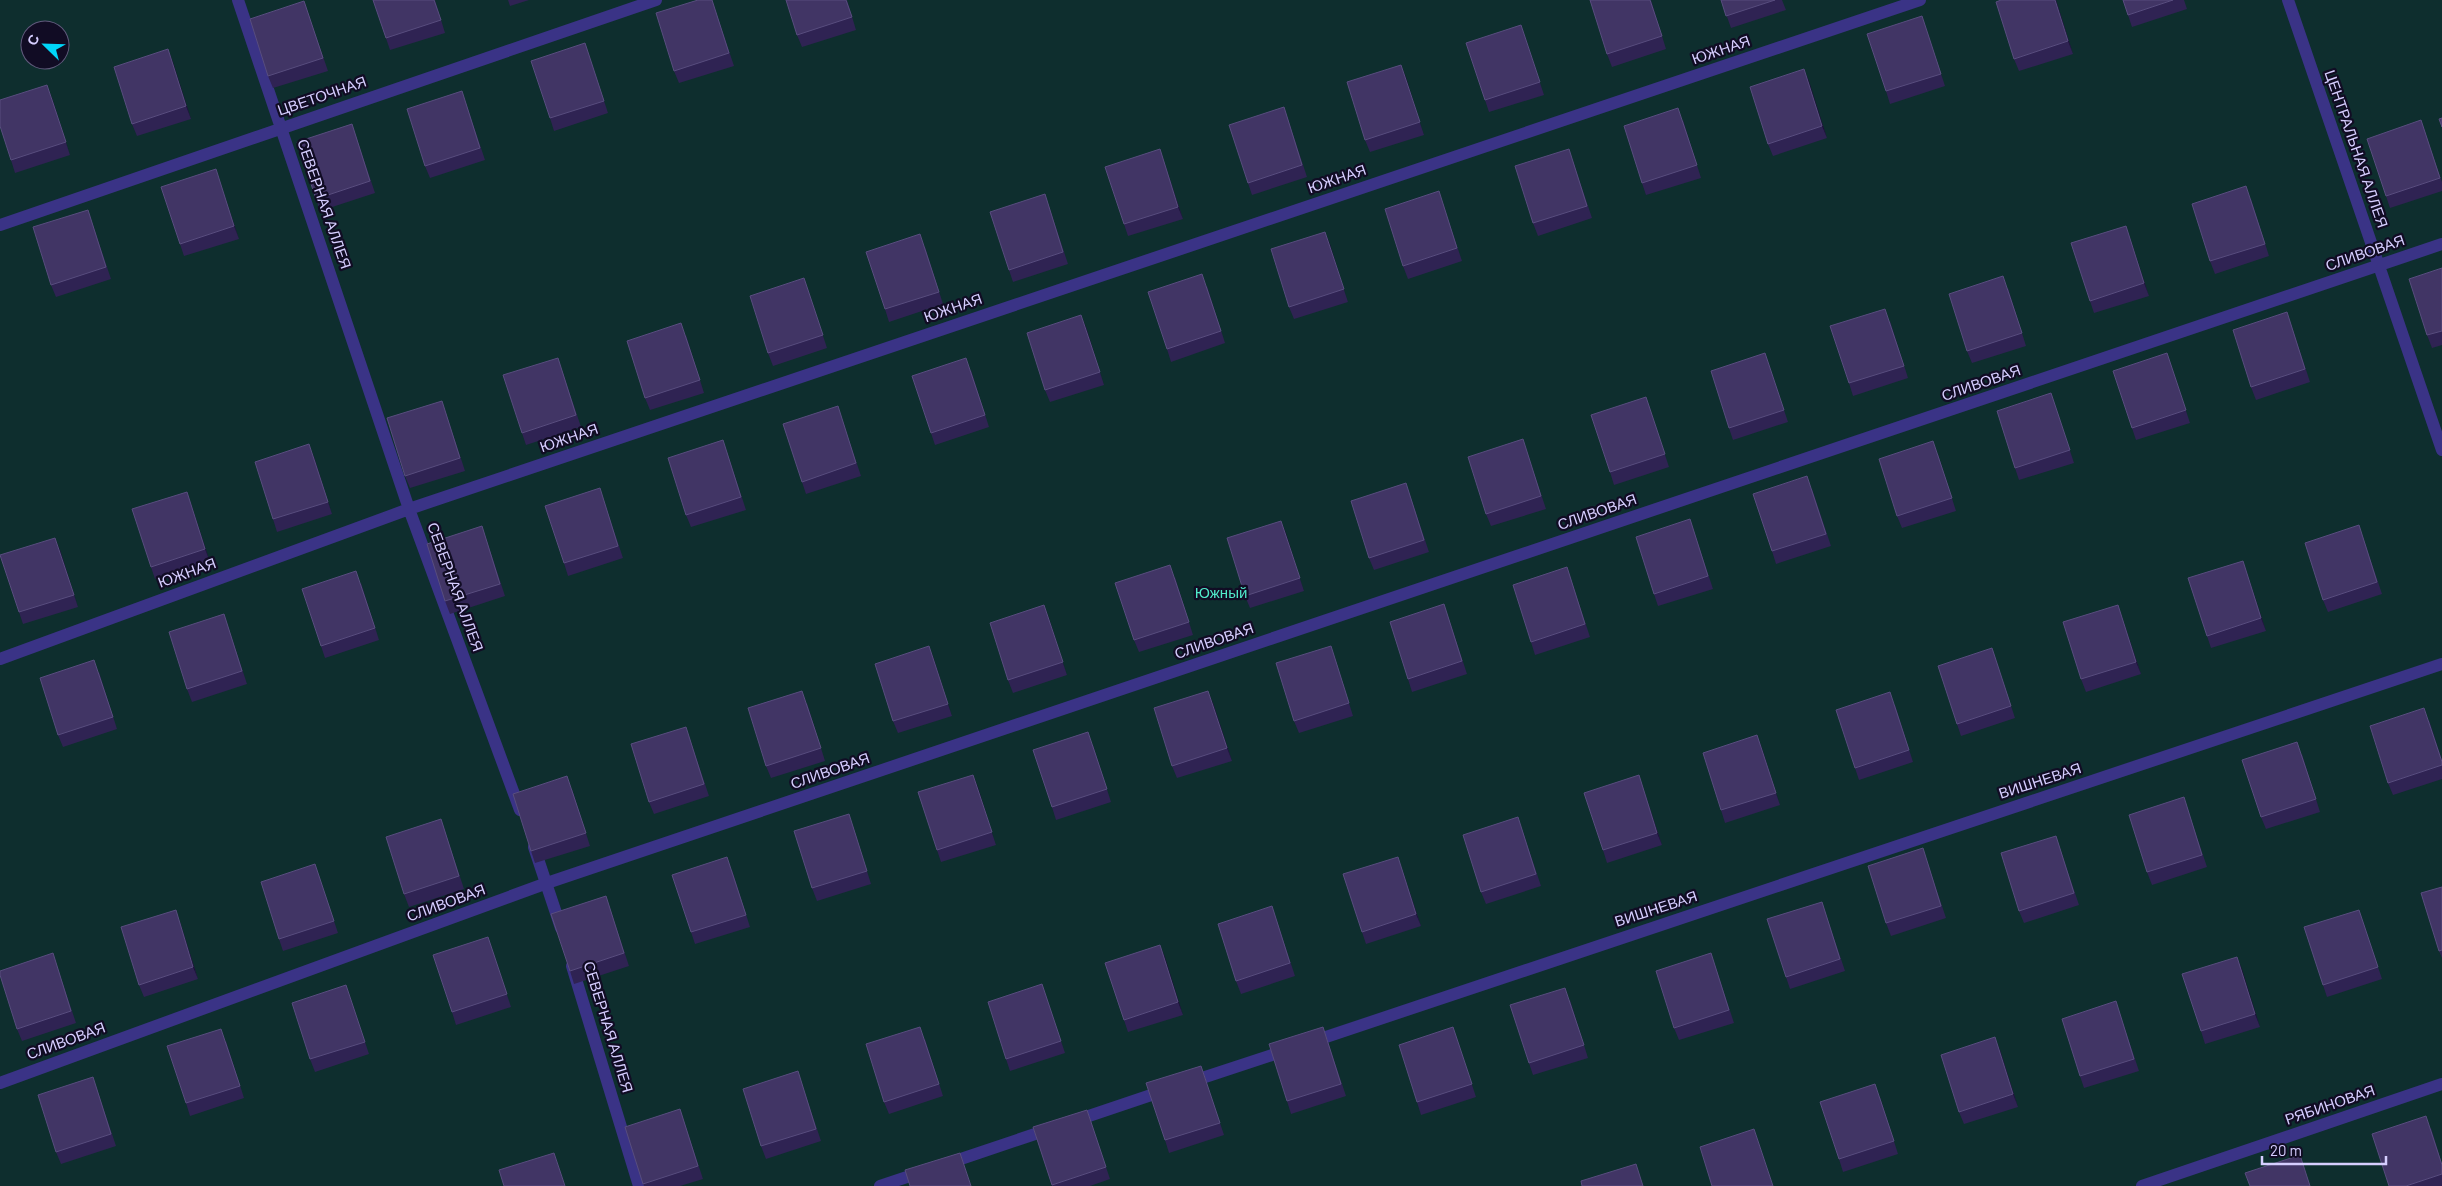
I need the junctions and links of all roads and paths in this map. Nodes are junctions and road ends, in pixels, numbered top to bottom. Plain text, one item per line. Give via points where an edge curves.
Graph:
1 (238, 0) edge
2 (656, 0) edge
3 (1920, 0) edge
4 (2288, 0) edge
5 (281, 128) junction
6 (0, 225) edge
7 (2442, 244) edge
8 (2378, 266) junction
9 (2442, 450) edge
10 (409, 509) junction
11 (0, 659) edge
12 (2442, 664) edge
13 (523, 818) edge
14 (530, 836) edge
15 (547, 883) junction
16 (0, 1082) edge
17 (2442, 1084) edge
18 (639, 1186) edge
19 (880, 1186) edge
20 (2142, 1186) edge

1 - 5 street, СЕВЕРНАЯ АЛЛЕЯ
2 - 5 street, ЦВЕТОЧНАЯ
3 - 10 street, ЮЖНАЯ
4 - 8 street, ЦЕНТРАЛЬНАЯ АЛЛЕЯ
5 - 6 street, ЦВЕТОЧНАЯ
5 - 10 street, СЕВЕРНАЯ АЛЛЕЯ
7 - 8 street, СЛИВОВАЯ
8 - 9 street, ЦЕНТРАЛЬНАЯ АЛЛЕЯ
8 - 15 street, СЛИВОВАЯ
10 - 11 street, ЮЖНАЯ
10 - 13 street, СЕВЕРНАЯ АЛЛЕЯ
12 - 19 street, ВИШНЕВАЯ
14 - 15 street, СЕВЕРНАЯ АЛЛЕЯ
15 - 16 street, СЛИВОВАЯ
15 - 18 street, СЕВЕРНАЯ АЛЛЕЯ
17 - 20 street, РЯБИНОВАЯ

